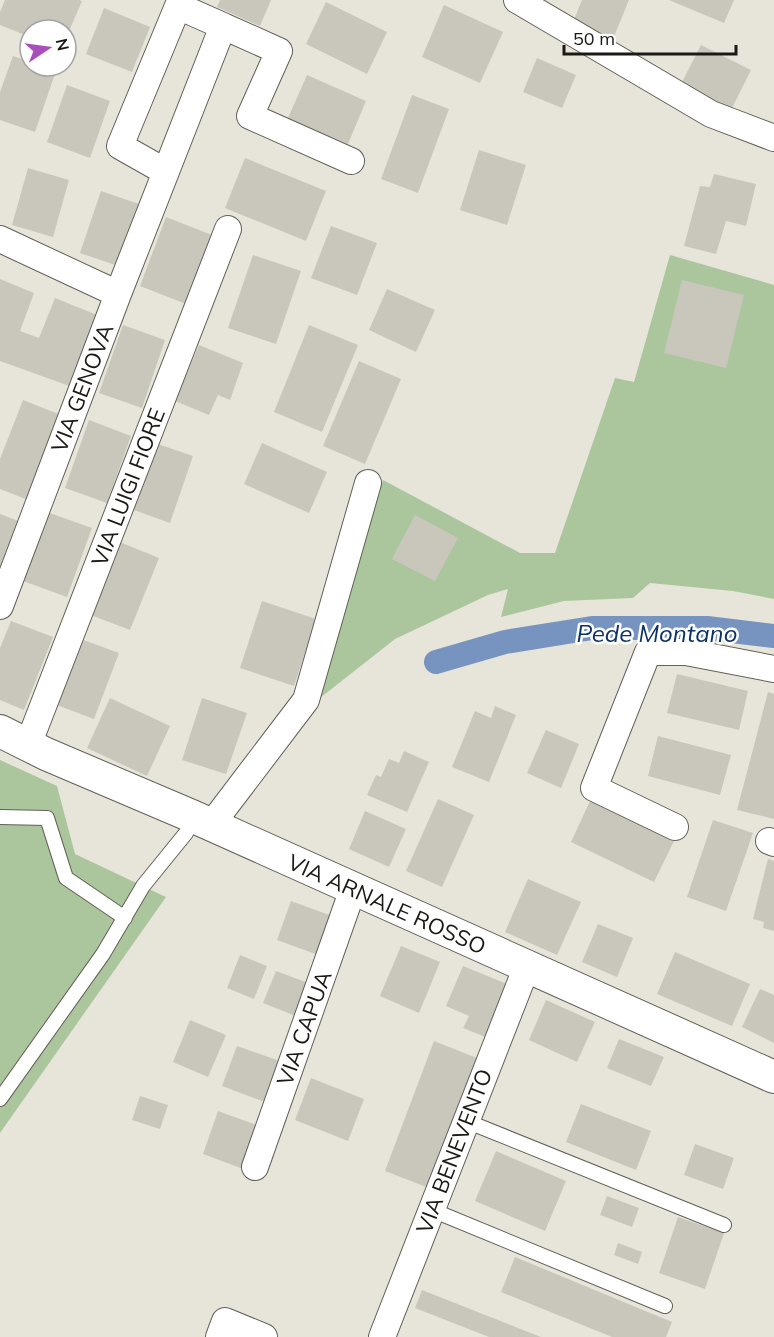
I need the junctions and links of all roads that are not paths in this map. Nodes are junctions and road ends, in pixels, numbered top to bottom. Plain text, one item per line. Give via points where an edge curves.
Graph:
1 (518, 0) edge
2 (174, 2) edge
3 (224, 26) junction
4 (774, 138) edge
5 (351, 161) dead end
6 (166, 172) junction
7 (228, 229) dead end
8 (0, 239) edge
9 (118, 294) junction
10 (368, 483) dead end
11 (0, 606) edge
12 (774, 669) edge
13 (0, 731) edge
14 (28, 745) junction
15 (0, 817) edge
16 (209, 824) junction
17 (675, 827) dead end
18 (354, 889) junction
19 (125, 918) junction
20 (526, 966) junction
21 (774, 1077) edge
22 (0, 1099) edge
23 (466, 1121) junction
24 (255, 1167) dead end
25 (432, 1210) junction
26 (724, 1225) dead end
27 (665, 1306) dead end
28 (219, 1337) edge
29 (264, 1337) edge
30 (382, 1337) edge

1 - 4 street via 711,114
2 - 3 street
2 - 6 street via 120,146
3 - 5 street via 279,51 250,116
3 - 6 street, VIA GENOVA
6 - 9 street, VIA GENOVA
7 - 14 street, VIA LUIGI FIORE
8 - 9 street
9 - 11 street, VIA GENOVA
10 - 16 street via 306,700
12 - 17 street via 686,652 648,652 594,788
13 - 14 street, VIA ARNALE ROSSO
14 - 16 street, VIA ARNALE ROSSO
15 - 19 lane via 47,818 66,878
16 - 18 street, VIA ARNALE ROSSO
16 - 19 lane via 186,833 143,886
18 - 20 street, VIA ARNALE ROSSO
18 - 24 street, VIA CAPUA
19 - 22 lane
20 - 21 street, VIA ARNALE ROSSO
20 - 23 street, VIA BENEVENTO
23 - 25 street, VIA BENEVENTO
23 - 26 lane
25 - 27 lane
25 - 30 street, VIA BENEVENTO
28 - 29 street via 225,1321

